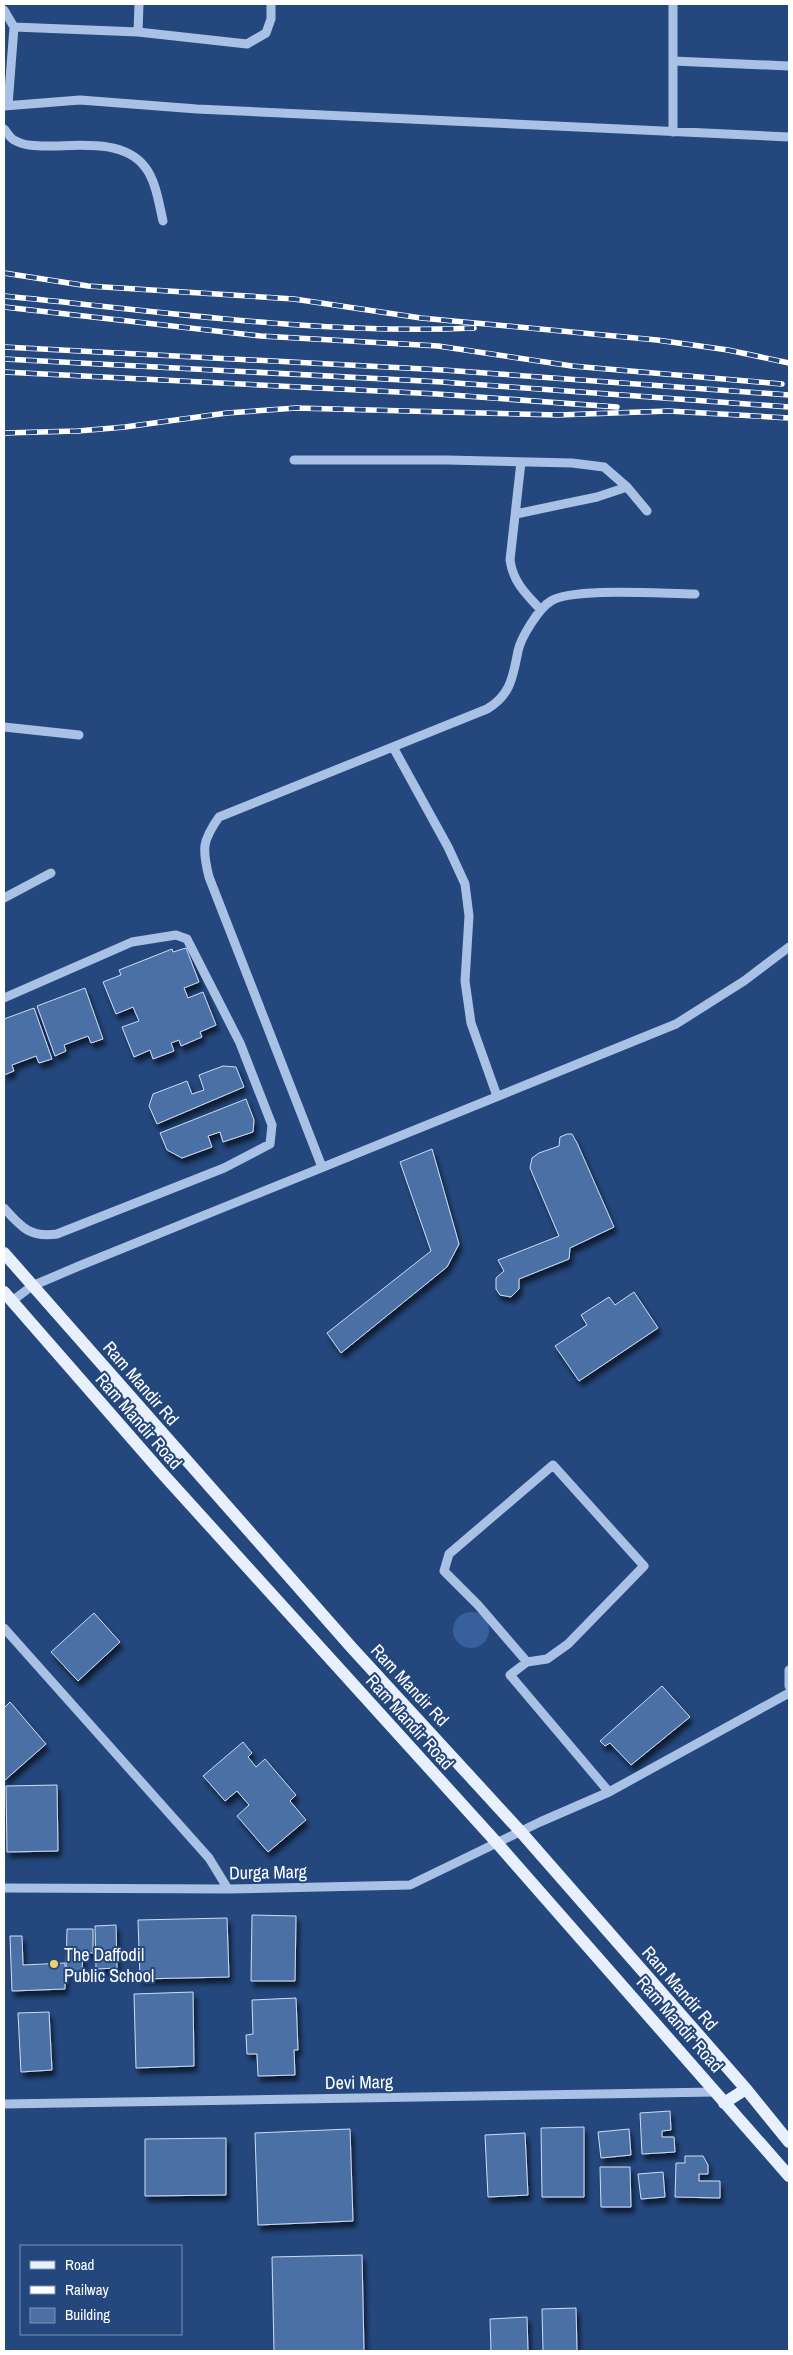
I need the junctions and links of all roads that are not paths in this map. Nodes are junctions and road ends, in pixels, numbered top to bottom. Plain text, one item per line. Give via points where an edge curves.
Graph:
1 (139, 4) edge
2 (272, 4) edge
3 (672, 4) edge
4 (4, 10) edge
5 (14, 27) junction
6 (138, 32) junction
7 (673, 61) junction
8 (789, 66) edge
9 (6, 105) edge
10 (4, 129) edge
11 (673, 132) junction
12 (789, 137) edge
13 (163, 221) dead end
14 (294, 460) dead end
15 (521, 462) junction
16 (627, 487) junction
17 (647, 511) dead end
18 (516, 514) junction
19 (695, 594) dead end
20 (540, 609) junction
21 (4, 727) edge
22 (79, 736) dead end
23 (393, 747) junction
24 (52, 872) dead end
25 (4, 898) edge
26 (789, 946) edge
27 (4, 998) edge
28 (496, 1096) junction
29 (322, 1167) junction
30 (4, 1208) edge
31 (4, 1253) edge
32 (32, 1286) junction
33 (8, 1296) edge
34 (4, 1628) edge
35 (527, 1662) junction
36 (789, 1670) edge
37 (789, 1686) edge
38 (789, 1693) edge
39 (609, 1792) junction
40 (521, 1832) junction
41 (497, 1844) junction
42 (4, 1888) edge
43 (228, 1889) junction
44 (746, 2089) junction
45 (715, 2092) junction
46 (724, 2103) junction
47 (4, 2104) edge
48 (789, 2142) edge
49 (789, 2176) edge

1 - 6 street
2 - 6 street via 266,33 247,44
3 - 7 street
4 - 5 street
5 - 6 street
5 - 9 street
7 - 8 street
7 - 11 street
9 - 11 street via 80,100 197,109
10 - 13 street via 14,140 29,146 104,147 124,151 146,168
11 - 12 street
14 - 15 street
15 - 16 street via 604,467
15 - 18 street
16 - 17 street
16 - 18 street via 597,497
18 - 20 street via 510,560 512,574 519,587
19 - 20 street via 576,593 552,600
20 - 23 street via 520,646 504,697 487,709
21 - 22 street
23 - 28 street via 465,884 469,916 465,981 471,1023
23 - 29 street via 218,818 206,836 204,859 209,877
24 - 25 street
26 - 28 street via 744,981 676,1024
27 - 30 street via 132,942 176,935 187,940 240,1043 272,1125 270,1144 224,1168 57,1234 42,1236 29,1231
28 - 29 street
29 - 32 street
31 - 32 main road, Ram Mandir Rd
32 - 33 street
32 - 40 main road, Ram Mandir Rd via 352,1648
33 - 41 main road, Ram Mandir Road via 168,1480
34 - 43 street via 210,1858
35 - 35 street via 547,1659 568,1644 644,1566 553,1465 449,1554 444,1571
35 - 39 street via 510,1675
36 - 37 street
38 - 39 street, Durga Marg
39 - 40 street, Durga Marg
40 - 41 street, Durga Marg
40 - 44 main road, Ram Mandir Rd
41 - 43 street, Durga Marg via 410,1885
41 - 45 main road, Ram Mandir Road
42 - 43 street, Durga Marg
44 - 46 main road
44 - 48 main road, Ram Mandir Rd
45 - 46 main road, Ram Mandir Road
45 - 47 street, Devi Marg
46 - 49 main road, Ram Mandir Road

